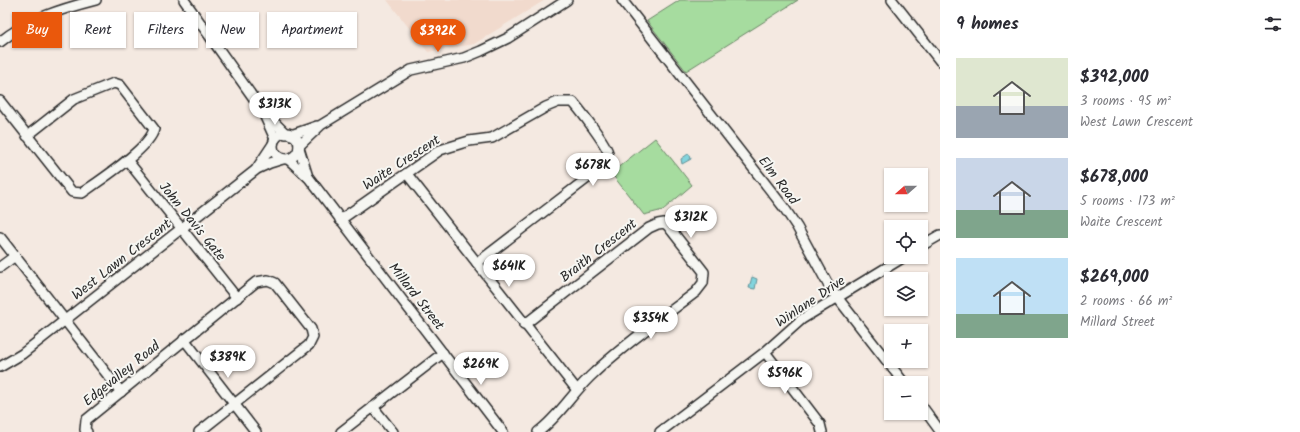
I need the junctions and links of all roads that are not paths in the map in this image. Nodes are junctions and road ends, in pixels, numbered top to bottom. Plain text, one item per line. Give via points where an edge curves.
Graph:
1 (96, 0) edge
2 (184, 0) edge
3 (567, 0) edge
4 (622, 0) edge
5 (892, 0) edge
6 (79, 2) edge
7 (0, 42) edge
8 (940, 61) edge
9 (0, 101) edge
10 (262, 110) junction
11 (321, 125) junction
12 (289, 134) junction
13 (27, 136) junction
14 (274, 142) junction
15 (299, 147) junction
16 (286, 159) junction
17 (127, 160) junction
18 (256, 169) junction
19 (407, 174) junction
20 (309, 178) junction
21 (340, 220) junction
22 (181, 229) junction
23 (940, 235) edge
24 (0, 237) edge
25 (928, 242) edge
26 (15, 256) junction
27 (477, 263) junction
28 (893, 264) edge
29 (0, 267) edge
30 (237, 298) junction
31 (837, 298) junction
32 (65, 320) junction
33 (524, 325) junction
34 (184, 339) junction
35 (765, 352) junction
36 (443, 353) junction
37 (0, 367) edge
38 (898, 376) edge
39 (577, 390) junction
40 (121, 392) junction
41 (234, 404) junction
42 (373, 407) junction
43 (928, 415) edge
44 (940, 431) edge
45 (87, 432) edge
46 (199, 432) edge
47 (256, 432) edge
48 (341, 432) edge
49 (393, 432) edge
50 (502, 432) edge
51 (538, 432) edge
52 (660, 432) edge
53 (822, 432) edge

1 - 6 street
2 - 10 street
3 - 11 street via 508,38 481,51 464,58 411,70
4 - 31 street, Elm Road via 785,209
5 - 8 street
6 - 7 street via 55,10 11,33
9 - 13 street
10 - 12 street
10 - 14 street
11 - 12 street
11 - 15 street
12 - 14 street via 278,136
12 - 15 street via 296,139
13 - 17 street via 72,192 82,193
13 - 17 street via 74,99 114,83 120,85 154,129 152,137
14 - 16 street via 274,152
14 - 18 street, West Lawn Crescent
15 - 16 street via 295,155
15 - 20 street, Millard Street
16 - 18 street, West Lawn Crescent
16 - 20 street, Millard Street
17 - 22 street, John Davis Gate
18 - 22 street, West Lawn Crescent
19 - 21 street, Waite Crescent
19 - 27 street
19 - 27 street, Waite Crescent via 440,150 469,141 492,138 558,102 573,102 578,108 604,145 608,153 607,160 602,167
20 - 21 street, Millard Street
21 - 36 street, Millard Street
22 - 30 street, John Davis Gate
22 - 32 street, West Lawn Crescent
23 - 25 street
24 - 26 street
26 - 29 street
26 - 32 street
27 - 33 street
28 - 31 street, Winlane Drive
30 - 34 street
30 - 41 street via 256,282 268,280 275,283 311,329 313,337 309,345
31 - 35 street, Winlane Drive via 802,319
31 - 38 street, Elm Road
32 - 37 street, West Lawn Crescent via 22,354
32 - 40 street
33 - 39 street
33 - 39 street, Braith Crescent via 649,228 664,223 668,226 704,272 703,283 696,292 616,354
34 - 40 street, Edgevalley Road
34 - 41 street
35 - 52 street, Winlane Drive
35 - 53 street via 820,424
36 - 42 street
36 - 50 street, Millard Street
39 - 51 street, Braith Crescent via 551,422
40 - 45 street, Edgevalley Road via 86,420
41 - 46 street
41 - 47 street
42 - 48 street
42 - 49 street
43 - 44 street

